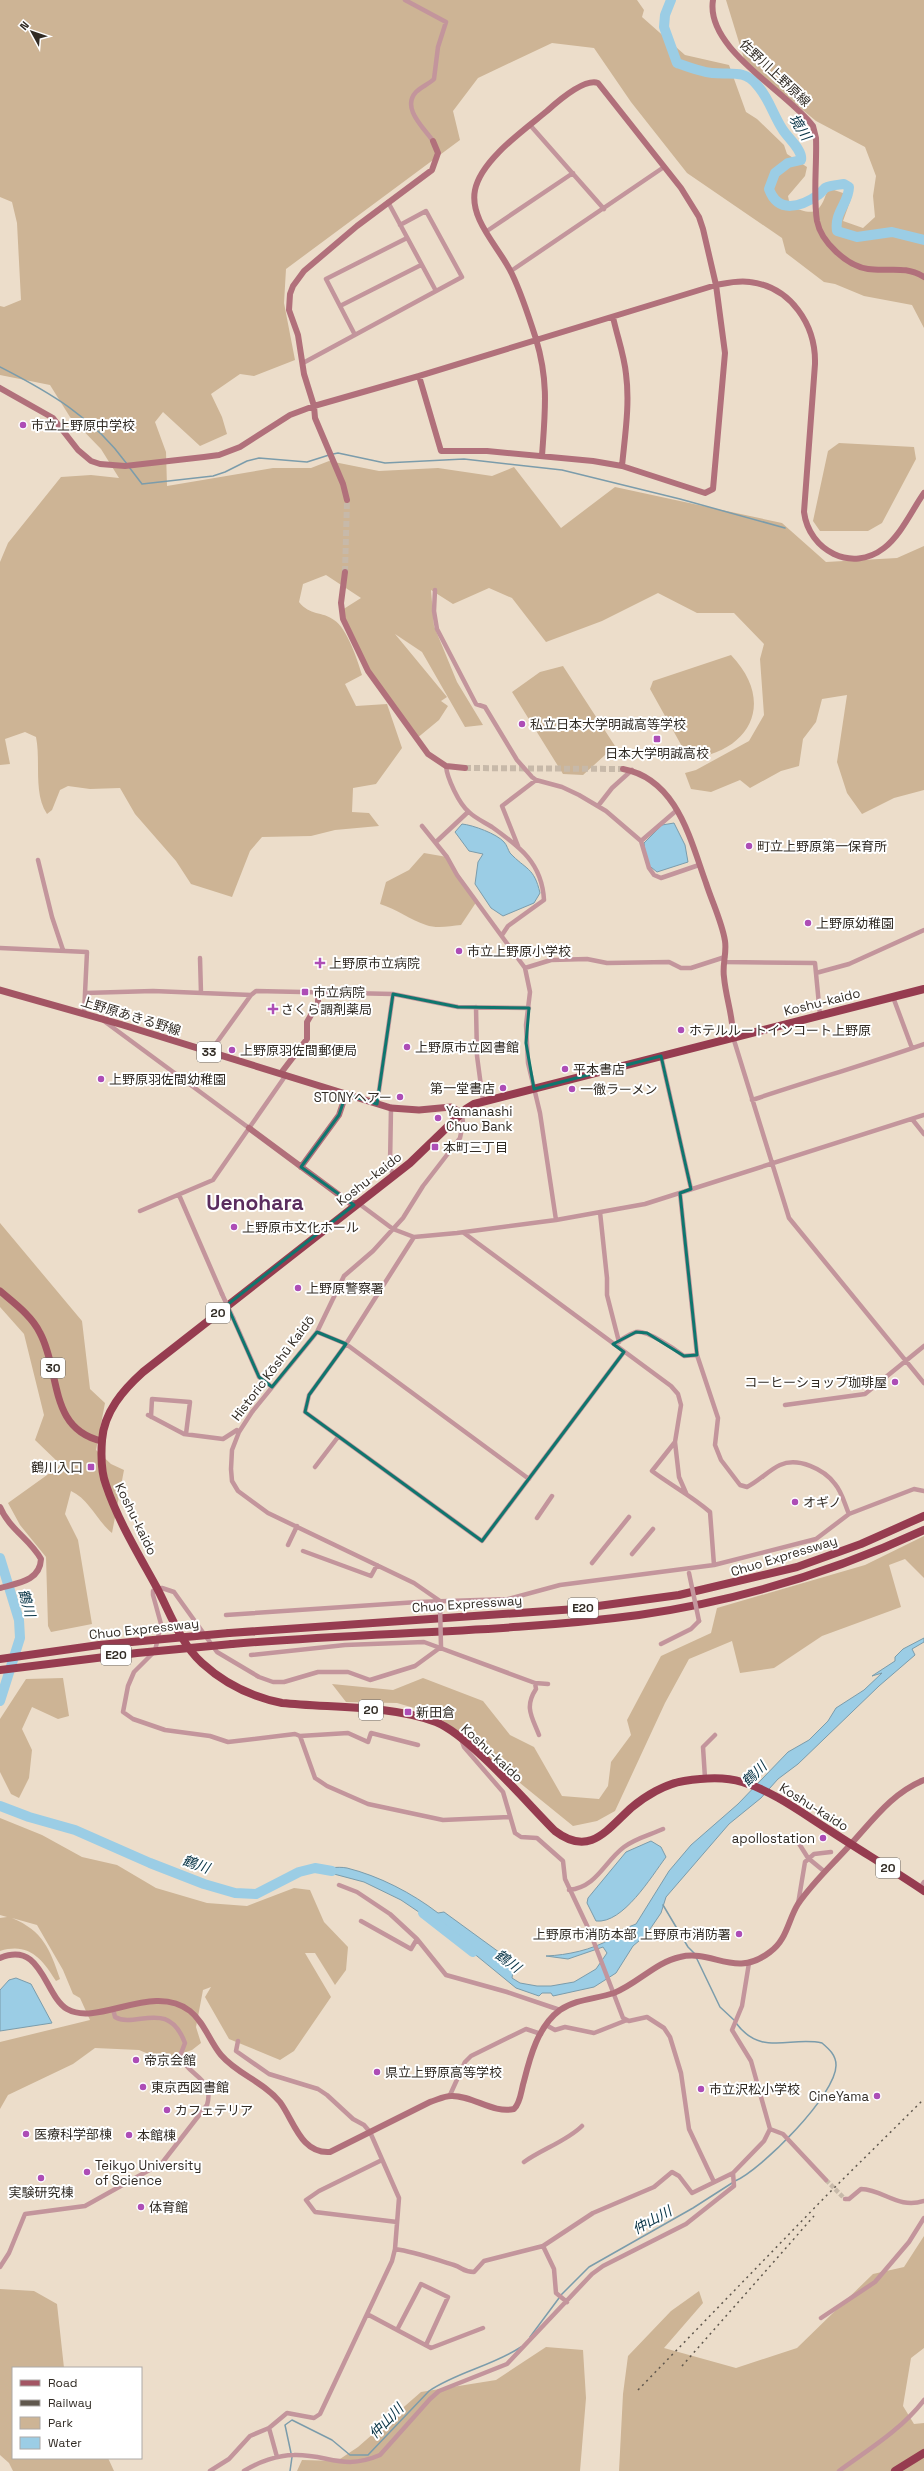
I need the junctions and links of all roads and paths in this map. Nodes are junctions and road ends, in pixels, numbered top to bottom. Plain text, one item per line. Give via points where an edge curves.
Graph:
1 (405, 0) edge
2 (713, 0) edge
3 (530, 125) junction
4 (433, 141) joint
5 (664, 167) junction
6 (573, 173) junction
7 (388, 202) junction
8 (604, 209) junction
9 (400, 225) junction
10 (487, 231) junction
11 (407, 238) junction
12 (422, 265) junction
13 (511, 271) junction
14 (924, 277) edge
15 (716, 285) junction
16 (436, 291) junction
17 (340, 306) junction
18 (613, 317) junction
19 (356, 335) junction
20 (536, 340) junction
21 (302, 363) junction
22 (419, 376) junction
23 (0, 388) edge
24 (314, 406) junction
25 (542, 456) junction
26 (622, 466) junction
27 (924, 493) edge
28 (347, 500) tunnel mouth
29 (345, 572) tunnel mouth
30 (435, 590) dead end
31 (446, 766) junction
32 (466, 768) tunnel mouth
33 (623, 769) tunnel mouth
34 (632, 770) junction
35 (536, 780) junction
36 (598, 806) junction
37 (678, 810) junction
38 (468, 812) junction
39 (422, 826) dead end
40 (641, 841) junction
41 (436, 842) junction
42 (518, 848) junction
43 (38, 860) dead end
44 (699, 865) junction
45 (924, 930) edge
46 (502, 935) junction
47 (0, 948) edge
48 (63, 950) junction
49 (200, 958) dead end
50 (724, 959) junction
51 (525, 968) junction
52 (816, 973) junction
53 (924, 989) edge
54 (0, 990) edge
55 (318, 992) junction
56 (85, 993) junction
57 (201, 993) junction
58 (393, 994) junction
59 (251, 995) junction
60 (893, 997) junction
61 (476, 1007) junction
62 (528, 1008) junction
63 (84, 1014) junction
64 (820, 1015) junction
65 (103, 1020) junction
66 (733, 1037) junction
67 (924, 1044) edge
68 (912, 1048) junction
69 (210, 1052) junction
70 (660, 1056) junction
71 (283, 1074) junction
72 (533, 1090) junction
73 (346, 1094) junction
74 (752, 1100) junction
75 (483, 1101) junction
76 (377, 1104) junction
77 (391, 1108) junction
78 (462, 1113) junction
79 (924, 1115) edge
80 (912, 1119) junction
81 (249, 1128) junction
82 (924, 1134) edge
83 (772, 1164) junction
84 (301, 1167) junction
85 (393, 1176) junction
86 (691, 1189) junction
87 (680, 1193) junction
88 (179, 1195) junction
89 (358, 1203) junction
90 (140, 1211) dead end
91 (600, 1212) junction
92 (556, 1220) junction
93 (391, 1230) junction
94 (464, 1233) junction
95 (414, 1237) junction
96 (0, 1291) edge
97 (316, 1332) junction
98 (618, 1341) junction
99 (346, 1344) junction
100 (924, 1346) edge
101 (622, 1351) junction
102 (697, 1355) junction
103 (906, 1361) junction
104 (924, 1383) edge
105 (272, 1387) junction
106 (785, 1405) dead end
107 (239, 1432) junction
108 (186, 1434) junction
109 (338, 1437) junction
110 (102, 1441) junction
111 (675, 1442) junction
112 (316, 1467) dead end
113 (529, 1479) junction
114 (924, 1490) edge
115 (686, 1493) junction
116 (552, 1496) dead end
117 (0, 1507) edge
118 (849, 1514) junction
119 (924, 1516) edge
120 (629, 1517) dead end
121 (536, 1518) dead end
122 (297, 1526) junction
123 (653, 1529) dead end
124 (924, 1530) edge
125 (288, 1545) dead end
126 (303, 1551) dead end
127 (632, 1554) dead end
128 (592, 1564) dead end
129 (377, 1565) junction
130 (714, 1565) junction
131 (688, 1571) junction
132 (0, 1588) edge
133 (157, 1588) junction
134 (440, 1604) junction
135 (226, 1616) dead end
136 (660, 1644) dead end
137 (441, 1646) junction
138 (251, 1655) dead end
139 (0, 1659) edge
140 (0, 1670) edge
141 (535, 1683) junction
142 (548, 1684) dead end
143 (539, 1735) dead end
144 (715, 1735) dead end
145 (300, 1736) junction
146 (461, 1738) junction
147 (418, 1745) dead end
148 (705, 1778) junction
149 (924, 1780) edge
150 (509, 1817) junction
151 (664, 1829) dead end
152 (798, 1842) dead end
153 (851, 1844) junction
154 (831, 1852) dead end
155 (808, 1858) junction
156 (824, 1872) junction
157 (339, 1885) dead end
158 (923, 1887) edge
159 (569, 1890) junction
160 (798, 1904) junction
161 (361, 1921) dead end
162 (417, 1939) junction
163 (0, 1958) edge
164 (749, 1963) junction
165 (614, 1993) junction
166 (113, 2009) junction
167 (560, 2010) junction
168 (627, 2020) junction
169 (546, 2025) junction
170 (541, 2034) junction
171 (238, 2041) dead end
172 (450, 2095) junction
173 (582, 2126) dead end
174 (770, 2129) junction
175 (370, 2132) junction
176 (382, 2160) junction
177 (524, 2162) dead end
178 (734, 2173) junction
179 (826, 2180) tunnel mouth
180 (714, 2182) junction
181 (845, 2199) dead end
182 (924, 2201) edge
183 (924, 2218) edge
184 (397, 2222) junction
185 (543, 2246) junction
186 (395, 2249) junction
187 (0, 2267) edge
188 (567, 2302) junction
189 (367, 2314) junction
190 (821, 2318) dead end
191 (483, 2328) dead end
192 (398, 2330) junction
193 (426, 2345) junction
194 (924, 2400) edge
195 (269, 2428) junction
196 (924, 2453) edge
197 (277, 2457) junction
198 (210, 2471) edge
199 (244, 2471) edge
200 (839, 2471) edge
201 (895, 2471) edge

1 - 4 street via 446,22 439,40 434,79 415,93 412,103 413,113
2 - 14 street, 佐野川上野原線 via 714,18 723,38 813,126 816,138 817,220 820,229 846,259 857,266 869,269 906,269
3 - 5 street via 571,92 594,82 601,86
3 - 6 street
3 - 10 street via 486,164 477,182 475,206
4 - 7 street via 438,148 438,159 432,170
5 - 8 street
5 - 15 street via 699,217
6 - 8 street
6 - 10 street
7 - 9 street
7 - 21 street via 304,271 292,286 289,310 298,335
8 - 13 street
9 - 11 street
9 - 16 street via 426,211 462,277
10 - 13 street
11 - 12 street
11 - 17 street via 326,279
12 - 16 street
12 - 17 street
13 - 20 street
15 - 18 street
15 - 26 street via 725,353 713,489 705,493
15 - 27 street via 750,282 773,289 793,304 811,332 815,364 804,512 808,530 818,544 838,556 855,559 870,556 891,542
16 - 19 street
17 - 19 street
18 - 20 street
18 - 26 street via 626,375 627,409
19 - 21 street
20 - 22 street
20 - 25 street via 547,391
21 - 24 street
22 - 24 street
22 - 25 street via 441,451
23 - 24 street via 53,418 78,450 91,461 110,467 219,455 240,447 290,415
24 - 28 street via 314,418 343,484
25 - 26 street
29 - 31 street via 341,603 343,619 368,671 422,748
30 - 35 street via 434,611 437,629 476,704 485,707 517,760
31 - 32 street
31 - 38 street via 448,778
33 - 34 street
34 - 36 street via 612,788
34 - 37 street via 659,786
35 - 36 street via 562,787
35 - 42 street via 502,806
36 - 40 street
37 - 40 street
37 - 44 street
38 - 41 street
38 - 42 street
39 - 41 street
40 - 44 street via 654,876 661,878
41 - 46 street
42 - 46 street via 531,860 538,872 543,883 544,900 508,926
43 - 48 street
44 - 50 street via 725,941
45 - 52 street via 849,964
46 - 51 street
47 - 48 street
48 - 56 street via 87,952
49 - 57 street
50 - 51 street via 691,968 681,968 669,962 607,963 587,960 551,960
50 - 52 street via 814,963
50 - 66 street via 726,989 733,1017
51 - 62 street via 530,985
52 - 64 street
53 - 60 highway, Koshu-kaido / 20
54 - 63 main road, 上野原あきる野線 / 33
55 - 58 street
55 - 59 street via 256,991
55 - 71 street via 318,1003 307,1022 307,1038
56 - 57 street
56 - 63 street
57 - 59 street
58 - 61 street via 458,1007
58 - 76 street
59 - 69 street
60 - 64 highway, Koshu-kaido / 20
60 - 68 street
61 - 62 street
61 - 75 street via 477,1056
62 - 72 street via 526,1043
63 - 65 main road, 上野原あきる野線 / 33
64 - 66 highway, Koshu-kaido / 20
65 - 69 main road, 上野原あきる野線 / 33
65 - 81 street
66 - 70 highway, Koshu-kaido / 20
66 - 74 street
67 - 68 street
68 - 74 street
69 - 71 main road, 上野原あきる野線 / 33
70 - 72 highway, Koshu-kaido / 20
70 - 86 street
71 - 73 main road, 上野原あきる野線 / 33
71 - 81 street
72 - 75 highway, Koshu-kaido / 20
72 - 92 street via 550,1169
73 - 76 main road, 上野原あきる野線 / 33
73 - 84 street via 336,1118
74 - 83 street
75 - 78 highway, Koshu-kaido / 20
76 - 77 main road, 上野原あきる野線 / 33
77 - 78 main road, 上野原あきる野線 / 33 via 419,1110 451,1107
77 - 85 street via 390,1165
78 - 85 highway, Koshu-kaido / 20 via 425,1150
78 - 93 street, Historic Kōshū Kaidō via 460,1138
79 - 80 street
80 - 82 street
80 - 83 street
81 - 84 street
81 - 88 street via 213,1180
83 - 86 street
83 - 103 street via 789,1218
84 - 89 street via 350,1203
85 - 89 highway, Koshu-kaido / 20
86 - 87 street
87 - 91 street via 627,1208
87 - 102 street
88 - 90 street
88 - 105 street, bridge via 259,1377
89 - 93 street
89 - 110 highway, Koshu-kaido / 20 via 131,1382 114,1404 105,1424
91 - 92 street
91 - 98 street via 607,1295
92 - 94 street
93 - 95 street
93 - 97 street, Historic Kōshū Kaidō via 373,1251 344,1276
94 - 95 street
94 - 101 street
95 - 99 street
96 - 110 main road, 30 via 27,1316 40,1333 48,1351 62,1408 68,1420 86,1436
97 - 99 street
97 - 105 street, Historic Kōshū Kaidō
98 - 101 street
98 - 102 street via 636,1332 647,1333 684,1356
99 - 109 street via 305,1405 305,1412
99 - 113 street
100 - 103 street
101 - 111 street via 671,1386 678,1394 681,1405
101 - 113 street
102 - 118 street via 718,1418 715,1445 721,1460 740,1485 747,1487 779,1466 805,1464 834,1483
103 - 104 street
103 - 106 street via 865,1394
105 - 107 street, Historic Kōshū Kaidō
107 - 108 street via 236,1430 223,1439
107 - 122 street, Historic Kōshū Kaidō via 234,1443 231,1468 232,1481 238,1491 268,1513
108 - 108 street via 149,1416 152,1399 190,1402
109 - 112 street
109 - 113 street via 482,1542
110 - 133 highway, Koshu-kaido / 20 via 105,1484
111 - 115 street via 679,1477
111 - 115 street via 652,1471 680,1492
114 - 118 street via 914,1489
115 - 130 street via 710,1512
116 - 121 street
117 - 132 street via 9,1524 41,1559 38,1573 32,1578
118 - 130 street via 816,1539
119 - 139 highway, Chuo Expressway / E20, bridge via 861,1544 797,1567 679,1596 576,1609 229,1633 99,1645
120 - 128 street
122 - 125 street
122 - 129 street, Historic Kōshū Kaidō
123 - 127 street
124 - 140 highway, Chuo Expressway / E20, bridge via 856,1560 785,1583 701,1604 639,1614 575,1622 232,1644
126 - 129 street via 371,1576
129 - 134 street, Historic Kōshū Kaidō via 414,1584
130 - 131 street
131 - 134 street via 560,1585 508,1599
131 - 136 street, bridge via 698,1621 691,1629
133 - 137 street via 168,1589 178,1596 217,1652 259,1677 273,1682 284,1682 318,1672 348,1672 370,1680 415,1666
133 - 145 street via 153,1595 161,1624 155,1651 134,1672 123,1708 125,1714 165,1730 210,1736 228,1742 287,1735
133 - 146 highway, Koshu-kaido / 20 via 193,1654 221,1678 241,1690 282,1703 407,1714 436,1723
134 - 135 street
134 - 137 street, bridge
137 - 138 street via 424,1642 345,1645
137 - 141 street
141 - 142 street
141 - 143 street via 536,1690 528,1705
144 - 148 street via 703,1747
145 - 147 street via 348,1733 368,1742 371,1733
145 - 150 street via 315,1778 368,1804 443,1820
146 - 148 highway, Koshu-kaido / 20 via 555,1831 572,1841 584,1842 597,1838 640,1801 666,1786
146 - 150 street via 464,1747 502,1792
148 - 153 highway, Koshu-kaido / 20 via 732,1779 748,1784 795,1809
149 - 153 street via 897,1795
150 - 159 street via 517,1836 537,1838 562,1858
151 - 159 street via 629,1844 612,1858 593,1881
152 - 155 street
153 - 156 street
153 - 158 highway, Koshu-kaido / 20
154 - 155 street
155 - 156 street
155 - 160 street via 805,1862
156 - 160 street
157 - 162 street via 357,1892 390,1914
159 - 165 street via 590,1932
160 - 164 street via 779,1944 763,1958
161 - 162 street via 411,1949
162 - 167 street via 446,1975
163 - 166 street via 22,1956 34,1962 57,1998 68,2009 88,2013
164 - 165 street via 725,1964 702,1957 684,1956 673,1959
164 - 174 street via 742,2006 732,2030 751,2061
165 - 167 street via 577,2002
165 - 168 street via 623,2018
166 - 175 street via 162,2000 185,2007 197,2019 222,2056 272,2094 290,2117 304,2142 318,2151 335,2151
166 - 187 street via 115,2017 120,2020 153,2016 164,2019 182,2034 185,2044 180,2056 207,2086 210,2094 207,2105 162,2163 85,2206 25,2214 9,2253
167 - 169 street
168 - 169 street via 594,2033 565,2027 555,2030
168 - 180 street via 647,2017 656,2021 670,2038 681,2073 689,2129
169 - 170 street
170 - 172 street via 526,2029 471,2056 465,2062
170 - 172 street via 514,2109 505,2110
171 - 175 street via 236,2051 250,2062 279,2079 327,2095
172 - 175 street via 430,2102
173 - 177 street via 575,2133
174 - 178 street via 764,2141
174 - 179 street via 783,2134
175 - 176 street
176 - 184 street via 399,2198
176 - 184 street via 306,2200 315,2212
178 - 180 street
178 - 188 street via 734,2186 686,2224 603,2266 587,2279
180 - 185 street via 692,2193 672,2172 654,2187 593,2213
181 - 182 street via 849,2199 860,2189 876,2192 896,2202
183 - 190 street via 895,2260 875,2282
184 - 186 street
185 - 186 street via 484,2261 474,2272 465,2272 457,2266
185 - 188 street via 554,2269 556,2293
186 - 189 street
188 - 197 street via 507,2364 450,2385 430,2399 370,2463 350,2468 295,2455
189 - 192 street
189 - 195 street via 320,2414 314,2418 287,2413
191 - 193 street via 430,2348
192 - 193 street
192 - 193 street via 421,2284 448,2298
194 - 200 street via 912,2416 889,2436
195 - 197 street
195 - 198 street via 250,2436 229,2459
196 - 201 highway
197 - 199 street

